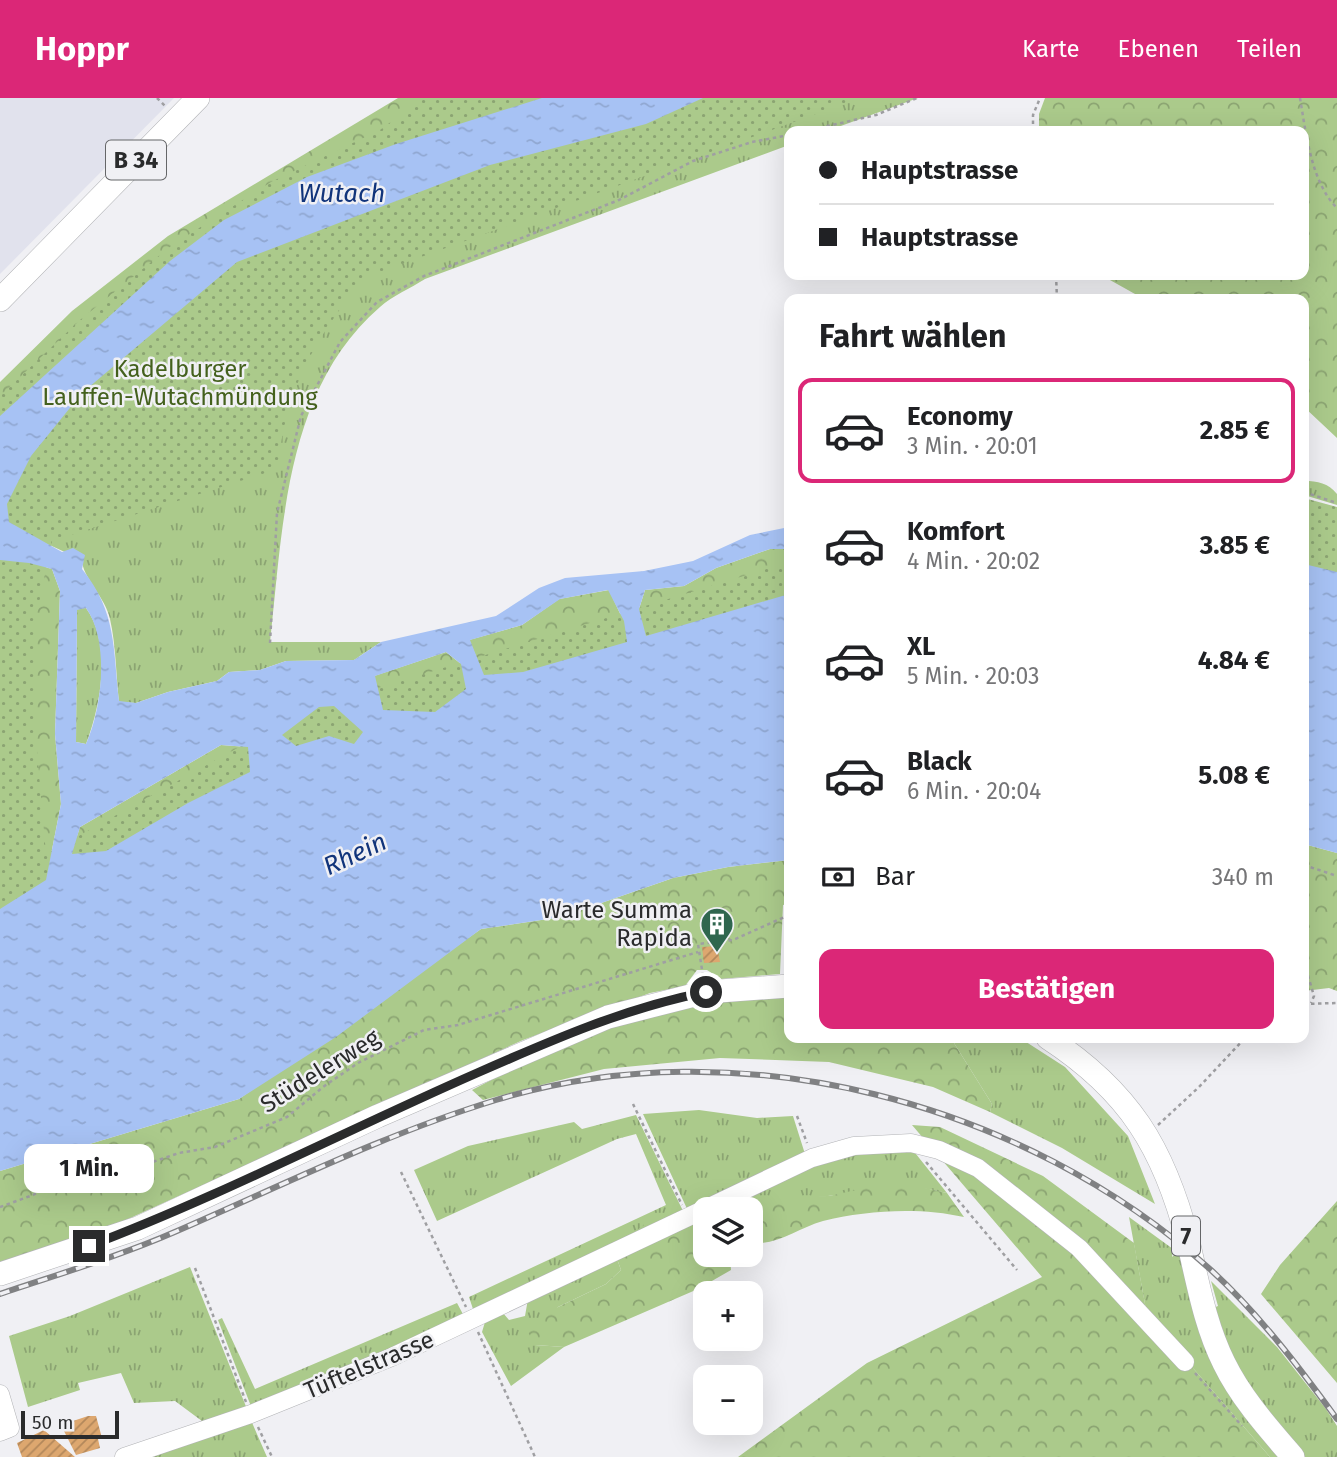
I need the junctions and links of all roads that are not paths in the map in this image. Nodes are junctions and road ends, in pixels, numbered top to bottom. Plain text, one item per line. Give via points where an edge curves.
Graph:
1 (198, 98) edge
2 (0, 300) edge
3 (784, 986) edge
4 (1055, 1043) edge
5 (730, 1197) edge
6 (693, 1215) edge
7 (0, 1274) edge
8 (1185, 1362) road end
9 (0, 1394) edge
10 (0, 1432) edge
11 (124, 1457) edge
12 (1293, 1457) edge

1 - 2 main road, B 34
3 - 7 main road via 706,992 575,1030 138,1228
4 - 12 main road, 7 via 1094,1072 1148,1134 1169,1180 1199,1294 1224,1364 1245,1399
5 - 8 street, Tüftelstrasse via 813,1158 854,1146 911,1143 939,1150 978,1168 1079,1248
6 - 11 street, Tüftelstrasse via 473,1321 251,1414
9 - 10 street via 10,1429

